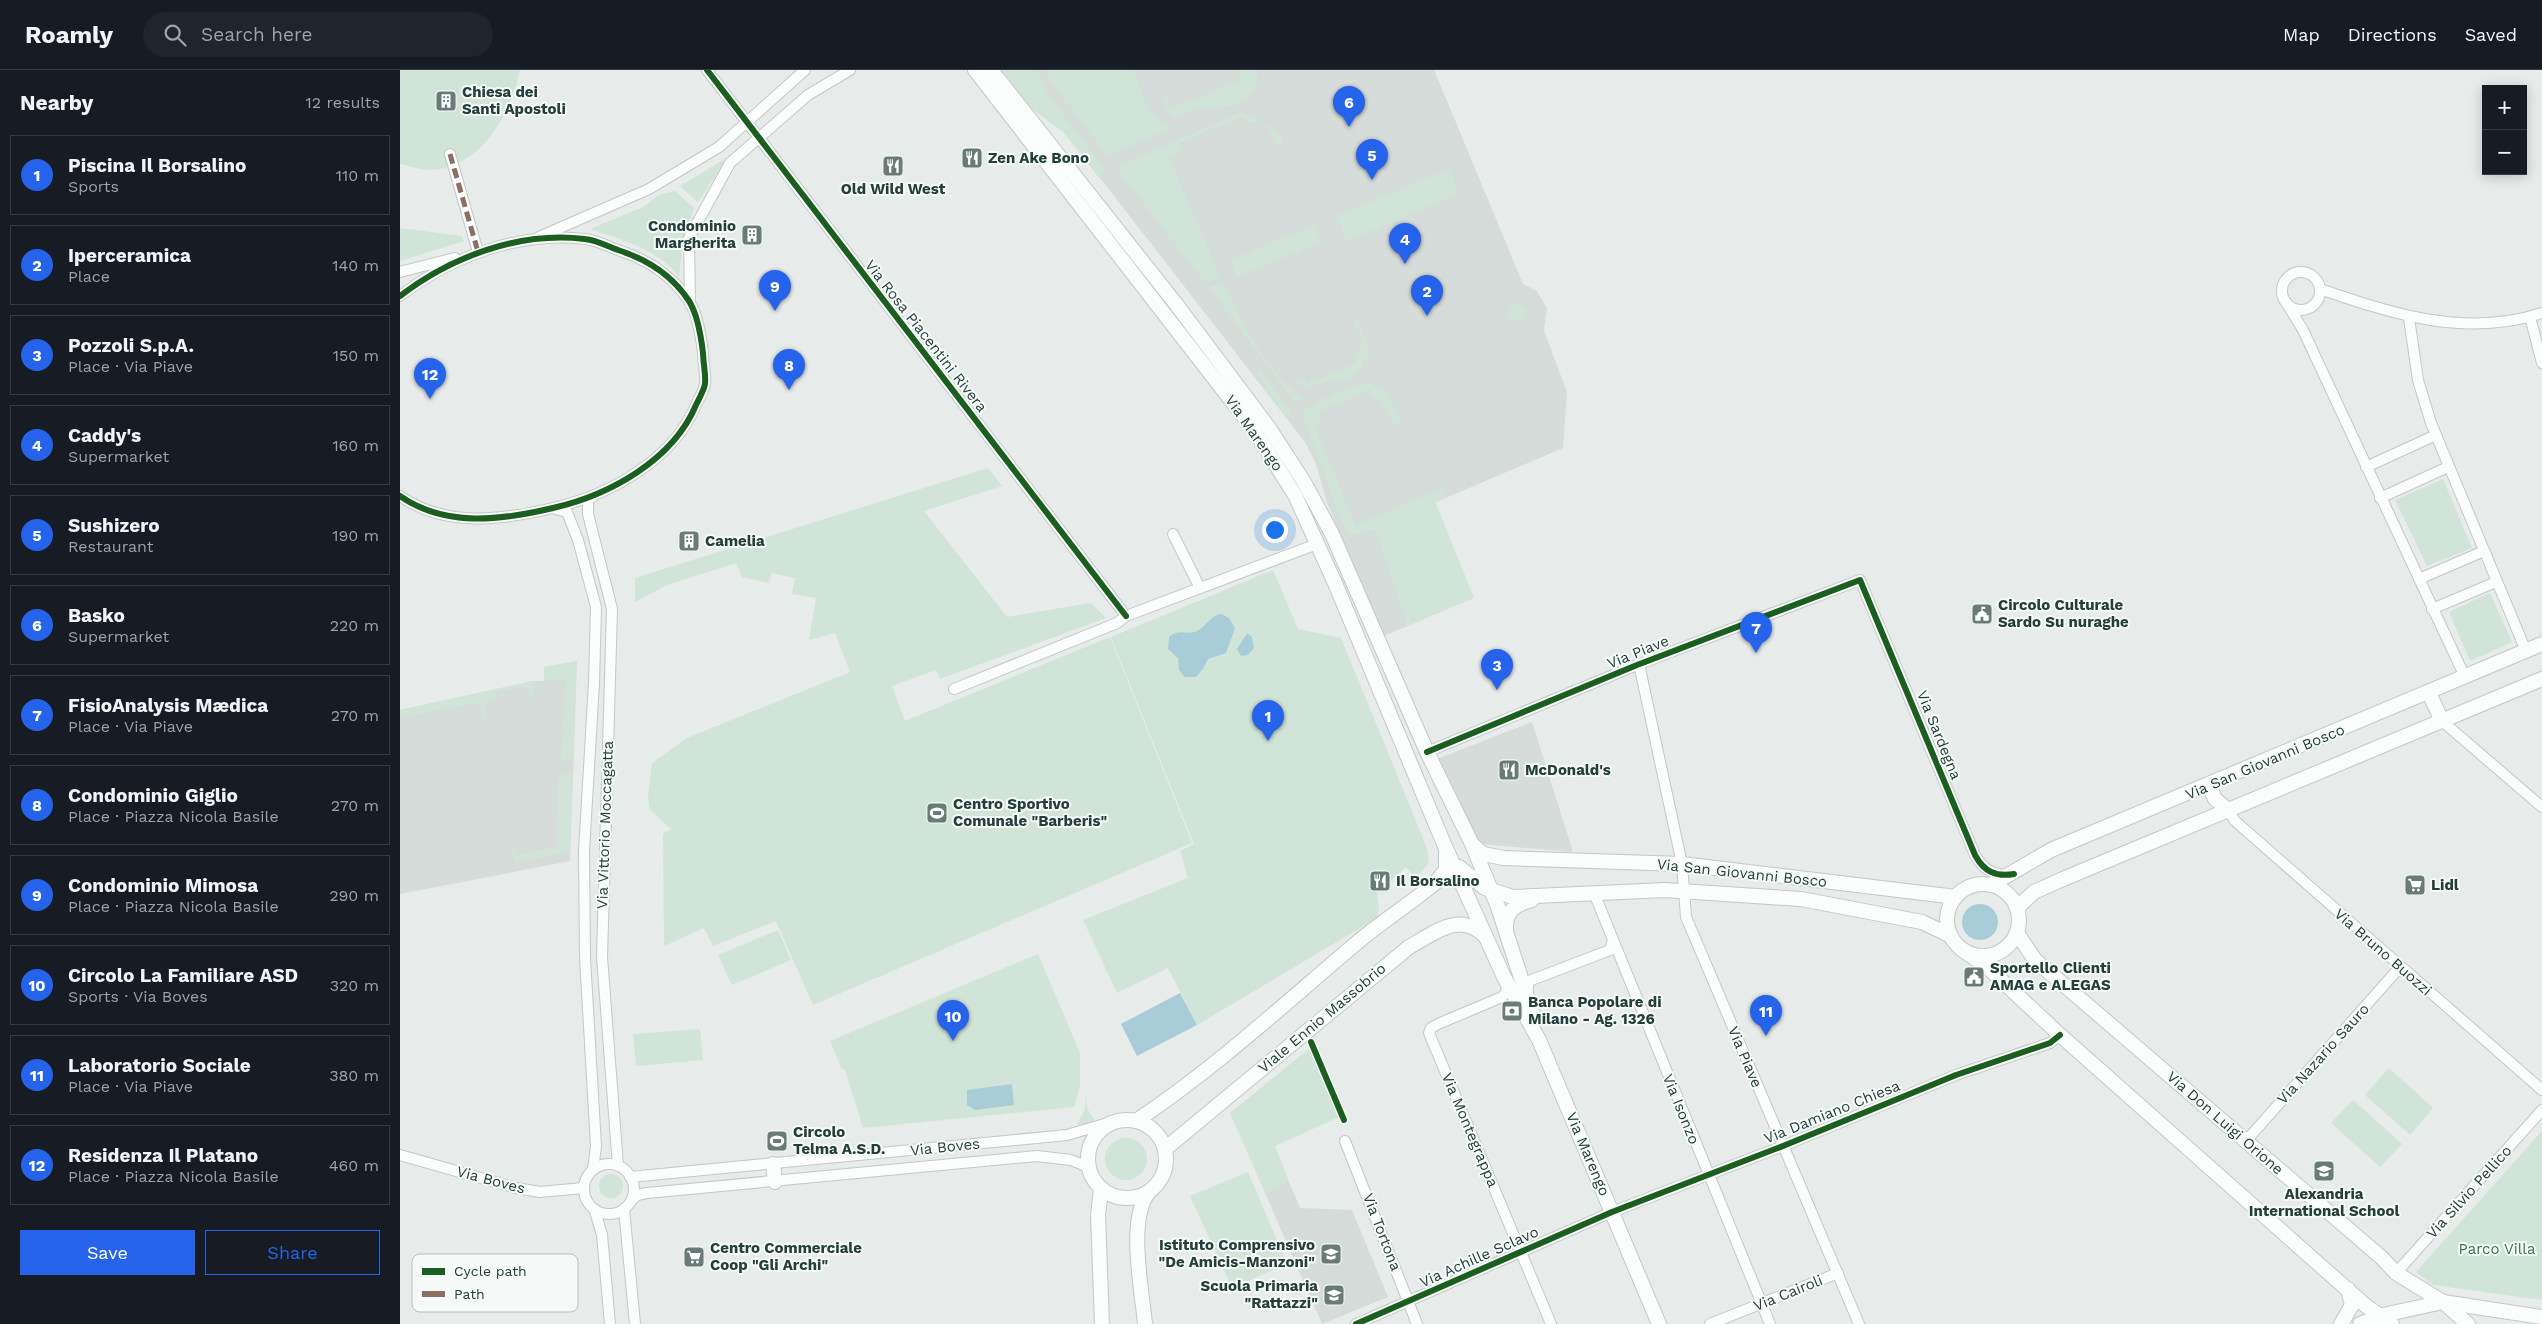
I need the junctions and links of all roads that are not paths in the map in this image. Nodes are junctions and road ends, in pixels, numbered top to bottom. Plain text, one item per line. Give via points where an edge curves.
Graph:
1 (707, 70) edge
2 (805, 70) edge
3 (850, 70) edge
4 (981, 71) edge
5 (747, 121) junction
6 (759, 138) junction
7 (450, 154) dead end
8 (535, 238) junction
9 (478, 252) junction
10 (400, 272) edge
11 (2320, 289) junction
12 (400, 296) edge
13 (690, 302) junction
14 (2286, 302) junction
15 (2313, 306) junction
16 (2542, 313) edge
17 (2530, 317) junction
18 (2409, 318) junction
19 (2307, 341) junction
20 (2542, 363) edge
21 (2436, 435) junction
22 (2366, 467) junction
23 (2448, 467) junction
24 (599, 492) junction
25 (400, 496) edge
26 (2380, 498) junction
27 (552, 508) junction
28 (1172, 534) dead end
29 (1317, 544) junction
30 (2484, 552) junction
31 (2419, 579) junction
32 (1860, 580) joint
33 (2496, 582) junction
34 (1200, 588) junction
35 (2432, 609) junction
36 (1126, 616) junction
37 (2542, 644) edge
38 (2526, 651) junction
39 (1638, 664) junction
40 (2465, 677) junction
41 (2542, 679) edge
42 (954, 689) dead end
43 (2429, 692) junction
44 (2442, 721) junction
45 (1427, 752) junction
46 (2209, 785) junction
47 (2542, 807) edge
48 (2228, 810) junction
49 (1444, 844) junction
50 (1472, 844) junction
51 (1508, 860) junction
52 (1682, 864) junction
53 (2014, 874) junction
54 (1472, 884) junction
55 (1991, 886) junction
56 (1428, 890) junction
57 (1492, 891) junction
58 (1686, 891) junction
59 (1594, 892) junction
60 (1557, 895) junction
61 (1956, 897) junction
62 (1496, 907) junction
63 (2017, 908) junction
64 (1446, 927) junction
65 (2017, 933) junction
66 (1507, 935) junction
67 (1951, 936) junction
68 (1613, 940) junction
69 (1488, 941) junction
70 (1961, 949) junction
71 (2400, 967) junction
72 (1504, 977) junction
73 (1527, 994) junction
74 (2060, 1035) junction
75 (1540, 1040) junction
76 (2542, 1090) edge
77 (2542, 1110) edge
78 (1115, 1121) junction
79 (1136, 1121) junction
80 (1345, 1141) dead end
81 (2246, 1141) junction
82 (1783, 1146) junction
83 (1164, 1149) junction
84 (400, 1156) edge
85 (773, 1164) junction
86 (618, 1166) junction
87 (1088, 1168) junction
88 (593, 1170) junction
89 (1708, 1176) junction
90 (630, 1177) junction
91 (775, 1182) junction
92 (583, 1188) junction
93 (1101, 1189) junction
94 (1149, 1192) junction
95 (632, 1200) junction
96 (624, 1209) junction
97 (595, 1211) junction
98 (1612, 1212) junction
99 (1521, 1251) junction
100 (1838, 1273) junction
101 (2396, 1273) junction
102 (2348, 1288) junction
103 (1409, 1302) junction
104 (2443, 1302) junction
105 (1762, 1304) junction
106 (2542, 1317) edge
107 (2387, 1320) edge
108 (610, 1324) edge
109 (635, 1324) edge
110 (1102, 1324) edge
111 (1145, 1324) edge
112 (1356, 1324) edge
113 (1418, 1324) edge
114 (1551, 1324) edge
115 (1659, 1324) edge
116 (1710, 1324) edge
117 (1770, 1324) edge
118 (1859, 1324) edge
119 (2341, 1324) edge
120 (2360, 1324) edge
121 (2468, 1324) edge

1 - 5 street, Via Rosa Piacentini Rivera
2 - 5 street
3 - 6 street via 808,95
4 - 29 main road, Via Marengo via 1252,427 1292,489
4 - 45 main road via 1176,304 1296,469 1332,534
5 - 6 street, Via Rosa Piacentini Rivera
5 - 8 street via 719,147 649,189
6 - 13 street via 730,163 689,238
6 - 36 street, Via Rosa Piacentini Rivera
7 - 9 street
8 - 9 street
8 - 13 street via 586,239 636,256 671,278
9 - 10 street
9 - 12 street via 434,273
11 - 14 street via 2316,278 2310,274 2293,273 2282,285
11 - 15 street
11 - 18 street
13 - 24 street via 701,336 705,384 688,425 657,457 616,485
14 - 15 street via 2299,310
14 - 19 street
15 - 19 street via 2307,319
16 - 17 street
17 - 18 street via 2476,324
17 - 20 street
18 - 21 street via 2418,380
19 - 22 street
21 - 22 street
21 - 23 street
22 - 26 street
23 - 26 street
23 - 30 street
24 - 27 street
24 - 86 street, Via Vittorio Moccagatta via 588,500 588,514 612,609 602,957
25 - 27 street via 427,510 463,518 499,519
26 - 31 street
27 - 88 street, Via Vittorio Moccagatta via 567,512 596,606 584,851 585,958 596,1146
28 - 34 street
29 - 34 street
29 - 49 main road, Via Marengo
30 - 31 street
30 - 33 street
31 - 35 street
32 - 39 street, Via Piave
32 - 53 street, Via Sardegna via 1975,855 1981,865 1993,873
33 - 35 street
33 - 38 street
34 - 36 street
35 - 40 street
36 - 42 street via 1119,622
37 - 38 main road, Via San Giovanni Bosco
38 - 40 main road, Via San Giovanni Bosco
39 - 45 street, Via Piave
39 - 52 street, Via Piave
40 - 43 main road, Via San Giovanni Bosco
41 - 44 main road, Via San Giovanni Bosco
43 - 44 main road
43 - 46 main road, Via San Giovanni Bosco
44 - 47 street
44 - 48 main road, Via San Giovanni Bosco
45 - 50 main road
46 - 48 main road via 2216,799
46 - 53 main road, Via San Giovanni Bosco via 2051,850
48 - 63 main road, Via San Giovanni Bosco via 2034,892
48 - 71 street, Via Bruno Buozzi via 2235,821
49 - 54 main road, Via Marengo
49 - 56 main road via 1446,870
50 - 51 main road, Via San Giovanni Bosco via 1483,854
50 - 54 main road
51 - 52 main road, Via San Giovanni Bosco
51 - 54 main road
52 - 58 street, Via Piave
52 - 61 main road, Via San Giovanni Bosco
53 - 55 main road, Via San Giovanni Bosco
54 - 56 main road via 1448,884
54 - 57 main road, Via Marengo
54 - 62 main road
54 - 62 main road
54 - 64 main road via 1459,916
54 - 69 main road, Via Marengo
55 - 61 main road, Via San Giovanni Bosco via 1972,886
55 - 63 main road via 2009,896
56 - 79 main road via 1354,944 1295,997
57 - 60 main road, Via San Giovanni Bosco via 1513,896
57 - 62 main road, Via Marengo
58 - 59 main road, Via San Giovanni Bosco
58 - 67 main road, Via San Giovanni Bosco via 1801,900 1922,922
58 - 82 street, Via Piave via 1686,917
59 - 60 main road, Via San Giovanni Bosco
59 - 68 street, Via Isonzo
60 - 62 main road
60 - 66 main road via 1515,907 1506,919
61 - 67 main road via 1948,916
62 - 66 main road, Via Marengo
63 - 65 main road
64 - 69 main road, Viale Ennio Massobrio via 1468,924
64 - 83 main road, Viale Ennio Massobrio via 1409,947 1374,974
65 - 70 main road via 2008,946 1993,955 1976,956
65 - 81 main road, Via Don Luigi Orione via 2035,960
66 - 73 main road, Via Marengo
67 - 70 main road, Via San Giovanni Bosco
68 - 73 street via 1609,951 1530,980
68 - 89 street, Via Isonzo
69 - 72 main road, Via Marengo
70 - 74 main road via 1986,966
71 - 76 street, Via Bruno Buozzi
71 - 81 street, Via Nazario Sauro
72 - 75 main road, Via Marengo
72 - 99 street, Via Montegrappa via 1508,990 1505,995 1438,1024 1429,1033
73 - 75 main road, Via Marengo
74 - 82 street, Via Damiano Chiesa via 2050,1043 1956,1075
74 - 102 main road
75 - 98 main road, Via Marengo
77 - 101 street, Via Silvio Pellico
78 - 79 main road
78 - 85 street, Via Boves via 1068,1136
78 - 87 main road via 1092,1141 1088,1150
79 - 83 main road via 1159,1136
80 - 103 street, Via Tortona
81 - 101 main road, Via Don Luigi Orione
82 - 89 street, Via Damiano Chiesa
82 - 100 street, Via Piave
83 - 94 main road via 1164,1173
84 - 92 street, Via Boves via 516,1188 540,1192
85 - 90 street, Via Boves
85 - 91 main road
86 - 88 street via 606,1164
86 - 90 street
87 - 91 street, Via Boves via 1072,1160 1039,1156
87 - 93 main road
88 - 92 street
89 - 98 street, Via Damiano Chiesa
89 - 105 street, Via Isonzo
90 - 95 street via 634,1189
91 - 95 street, Via Boves via 647,1193
92 - 97 street via 586,1200
93 - 94 main road via 1112,1196 1125,1198
93 - 110 main road via 1098,1219
94 - 111 main road via 1138,1215
95 - 96 street
96 - 97 street via 610,1215
96 - 109 street
97 - 108 street via 602,1236
98 - 99 street, Via Achille Sclavo
98 - 115 main road, Via Marengo
99 - 103 street, Via Achille Sclavo
99 - 114 street, Via Montegrappa
100 - 105 street, Via Cairoli
100 - 118 street, Via Piave
101 - 104 main road, Via Don Luigi Orione
102 - 107 main road
102 - 119 main road via 2352,1305
103 - 112 street, Via Achille Sclavo
103 - 113 street, Via Tortona
104 - 106 main road
104 - 107 main road
104 - 121 main road
105 - 116 street, Via Cairoli
105 - 117 street, Via Isonzo
107 - 120 main road

